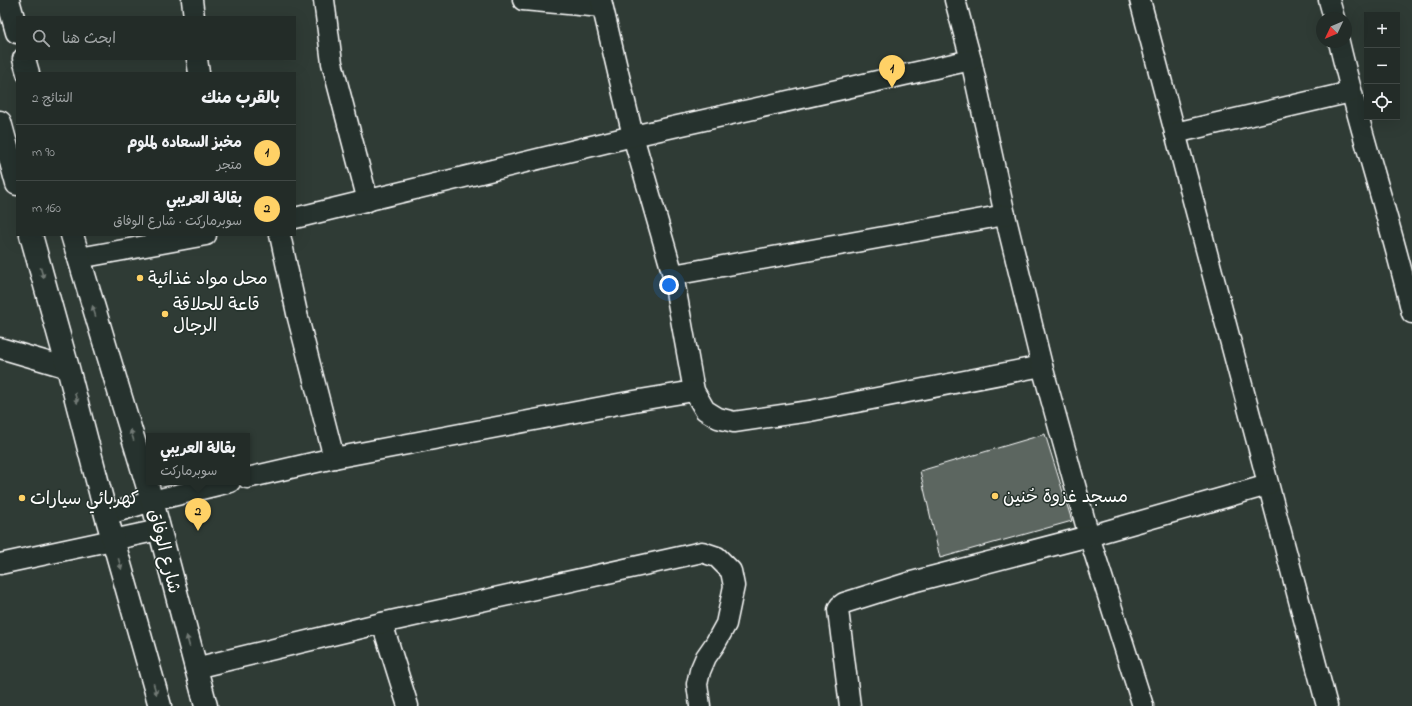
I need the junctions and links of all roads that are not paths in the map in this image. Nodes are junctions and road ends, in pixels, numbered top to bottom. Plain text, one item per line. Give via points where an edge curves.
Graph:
1 (8, 0) edge
2 (192, 0) edge
3 (324, 0) edge
4 (523, 0) edge
5 (955, 0) edge
6 (1140, 0) edge
7 (1329, 0) edge
8 (601, 4) edge
9 (1332, 12) edge
10 (194, 16) edge
11 (16, 28) edge
12 (1340, 48) edge
13 (24, 60) edge
14 (197, 60) edge
15 (971, 60) junction
16 (28, 72) edge
17 (200, 72) edge
18 (1351, 92) junction
19 (2, 134) edge
20 (1175, 134) junction
21 (633, 136) junction
22 (16, 181) edge
23 (368, 200) junction
24 (1005, 215) junction
25 (296, 218) edge
26 (31, 236) edge
27 (72, 236) edge
28 (200, 236) edge
29 (280, 236) edge
30 (78, 258) junction
31 (1406, 262) edge
32 (672, 275) junction
33 (1412, 313) edge
34 (0, 348) edge
35 (1042, 366) junction
36 (68, 368) junction
37 (694, 391) junction
38 (334, 458) junction
39 (250, 477) edge
40 (146, 481) edge
41 (147, 485) edge
42 (218, 485) edge
43 (1268, 485) junction
44 (152, 501) junction
45 (106, 515) junction
46 (159, 530) junction
47 (1089, 536) junction
48 (113, 541) junction
49 (0, 564) edge
50 (382, 623) junction
51 (195, 668) junction
52 (160, 706) edge
53 (206, 706) edge
54 (408, 706) edge
55 (700, 706) edge
56 (850, 706) edge
57 (1143, 706) edge
58 (1327, 706) edge

1 - 11 street
2 - 10 street
3 - 23 street via 332,63
4 - 8 street
5 - 15 street
6 - 20 street
7 - 9 street
8 - 21 street
12 - 18 street
13 - 16 street
14 - 17 street
15 - 21 street
15 - 24 street
18 - 20 street
18 - 31 street
19 - 22 street
20 - 43 street
21 - 23 street
21 - 32 street
23 - 25 street
24 - 32 street
24 - 35 street
26 -> 36 street
27 - 30 street, شارع الوفاق
28 - 30 street
29 - 38 street via 298,318
40 -> 30 street, شارع الوفاق
31 - 33 street
32 - 37 street
34 - 36 street
35 - 37 street via 817,409 734,422 718,418 705,410
35 - 47 street
36 -> 45 street
37 - 38 street
38 - 39 street
44 -> 41 street, شارع الوفاق
42 - 44 street
43 - 47 street
43 - 58 street
44 - 45 street
44 - 46 street, شارع الوفاق
45 - 48 street
46 - 48 street
51 -> 46 street, شارع الوفاق
47 - 56 street via 908,583 844,603 838,610
47 - 57 street
48 - 49 street
48 -> 52 street
50 - 51 street
50 - 54 street
50 - 55 street via 702,552 717,557 730,571 734,586 726,624 700,671 697,684
51 - 53 street, شارع الوفاق

